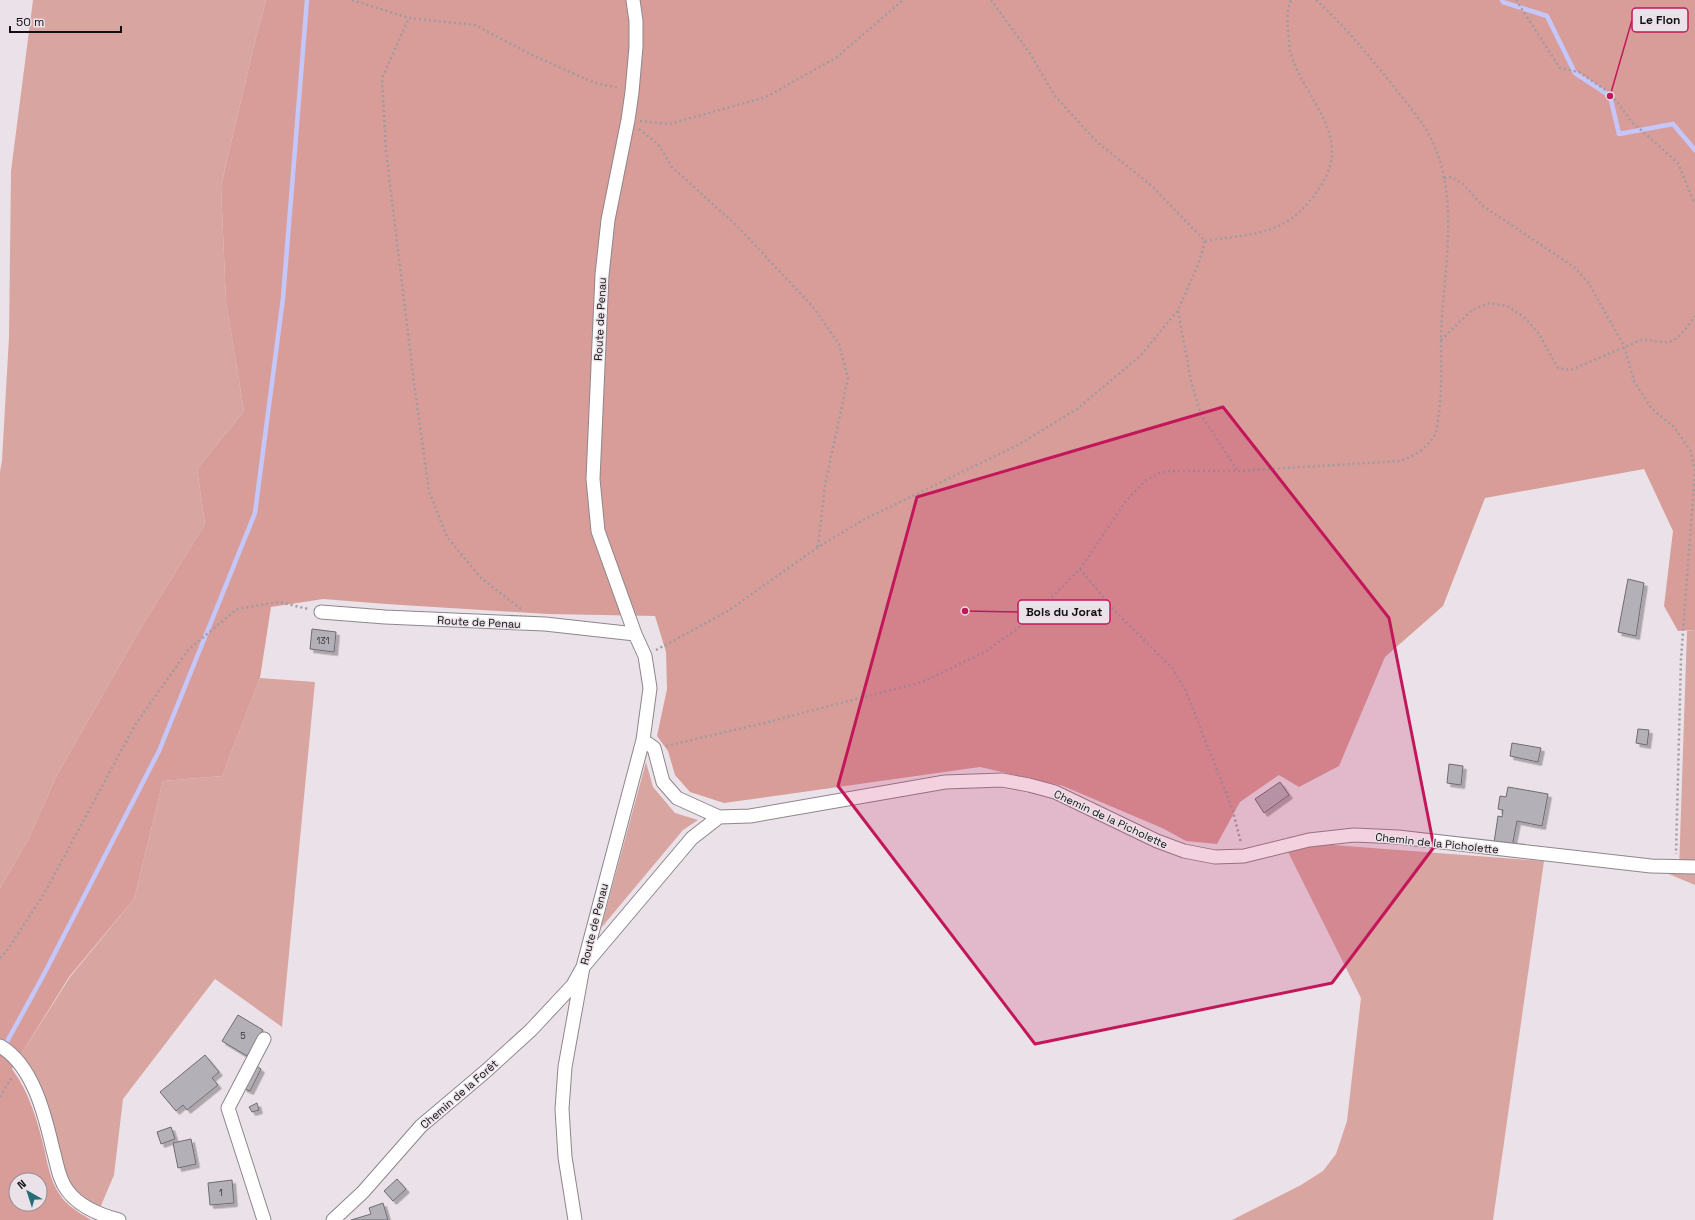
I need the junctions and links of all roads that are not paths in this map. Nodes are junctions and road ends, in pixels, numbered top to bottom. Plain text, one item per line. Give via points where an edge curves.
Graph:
1 (633, 0) edge
2 (321, 612) road end
3 (635, 634) junction
4 (643, 740) junction
5 (719, 817) junction
6 (1695, 867) edge
7 (583, 966) junction
8 (264, 1039) dead end
9 (0, 1046) edge
10 (119, 1220) edge
11 (264, 1220) edge
12 (333, 1220) edge
13 (575, 1220) edge

1 - 3 street, Route de Penau via 636,47 632,92 608,220 602,275 593,479 598,531
2 - 3 street, Route de Penau via 385,618 545,624
3 - 4 street, Route de Penau via 645,656 650,688
4 - 5 street via 654,748 663,782 672,793 682,801
4 - 7 street, Route de Penau
5 - 6 street, Chemin de la Picholette via 750,816 945,782 1002,780 1055,792 1157,841 1184,851 1215,857 1244,856 1309,840 1354,835 1398,837 1652,866
5 - 7 street via 692,838
7 - 12 street, Chemin de la Forêt via 573,985 531,1030 421,1126 363,1192
7 - 13 street, Route de Penau via 565,1067 562,1109 565,1158
8 - 11 street via 228,1108
9 - 10 street via 17,1060 27,1074 39,1101 60,1178 67,1191 78,1202 98,1214

